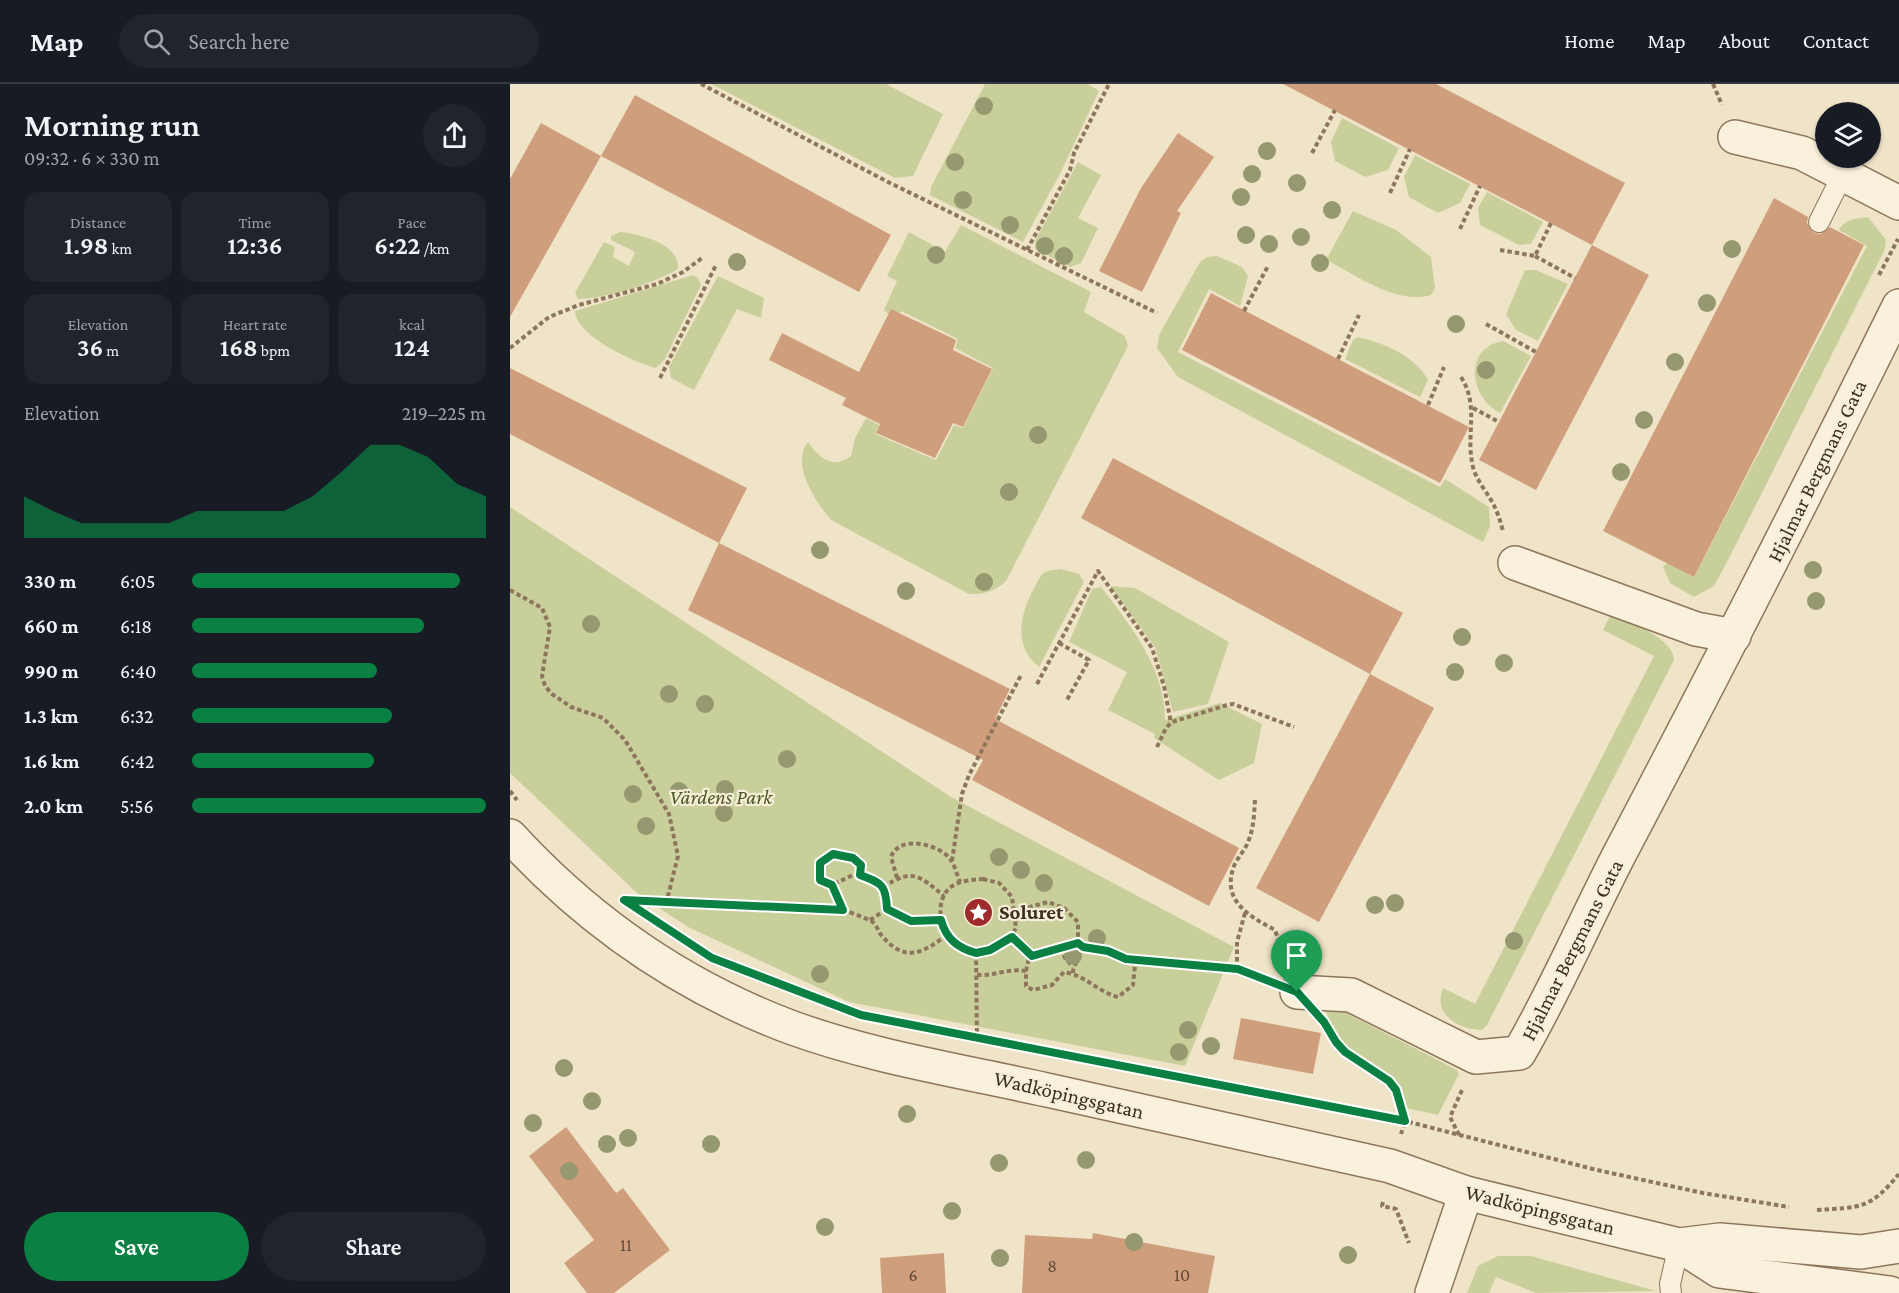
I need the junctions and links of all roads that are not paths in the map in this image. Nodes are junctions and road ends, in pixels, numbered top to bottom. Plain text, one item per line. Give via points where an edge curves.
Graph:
1 (1735, 137) dead end
2 (1843, 174) junction
3 (1899, 203) edge
4 (1819, 222) dead end
5 (1899, 306) edge
6 (1515, 563) road end
7 (1734, 636) junction
8 (510, 836) edge
9 (1297, 992) road end
10 (1466, 1193) junction
11 (1679, 1245) junction
12 (1899, 1246) edge
13 (1432, 1293) edge
14 (1671, 1293) edge
15 (1890, 1293) edge

1 - 2 street via 1802,153
2 - 3 street
2 - 4 lane
5 - 7 street, Hjalmar Bergmans Gata
6 - 7 street via 1696,629
7 - 9 street, Hjalmar Bergmans Gata via 1519,1053 1476,1057 1351,995
8 - 10 street, Wadköpingsgatan via 571,898 628,943 666,967 791,1027 878,1052 1390,1167
10 - 11 street, Wadköpingsgatan
10 - 13 street
11 - 12 street, Wadköpingsgatan via 1720,1240 1861,1252
11 - 14 lane
11 - 15 street, Wadköpingsgatan via 1719,1272

